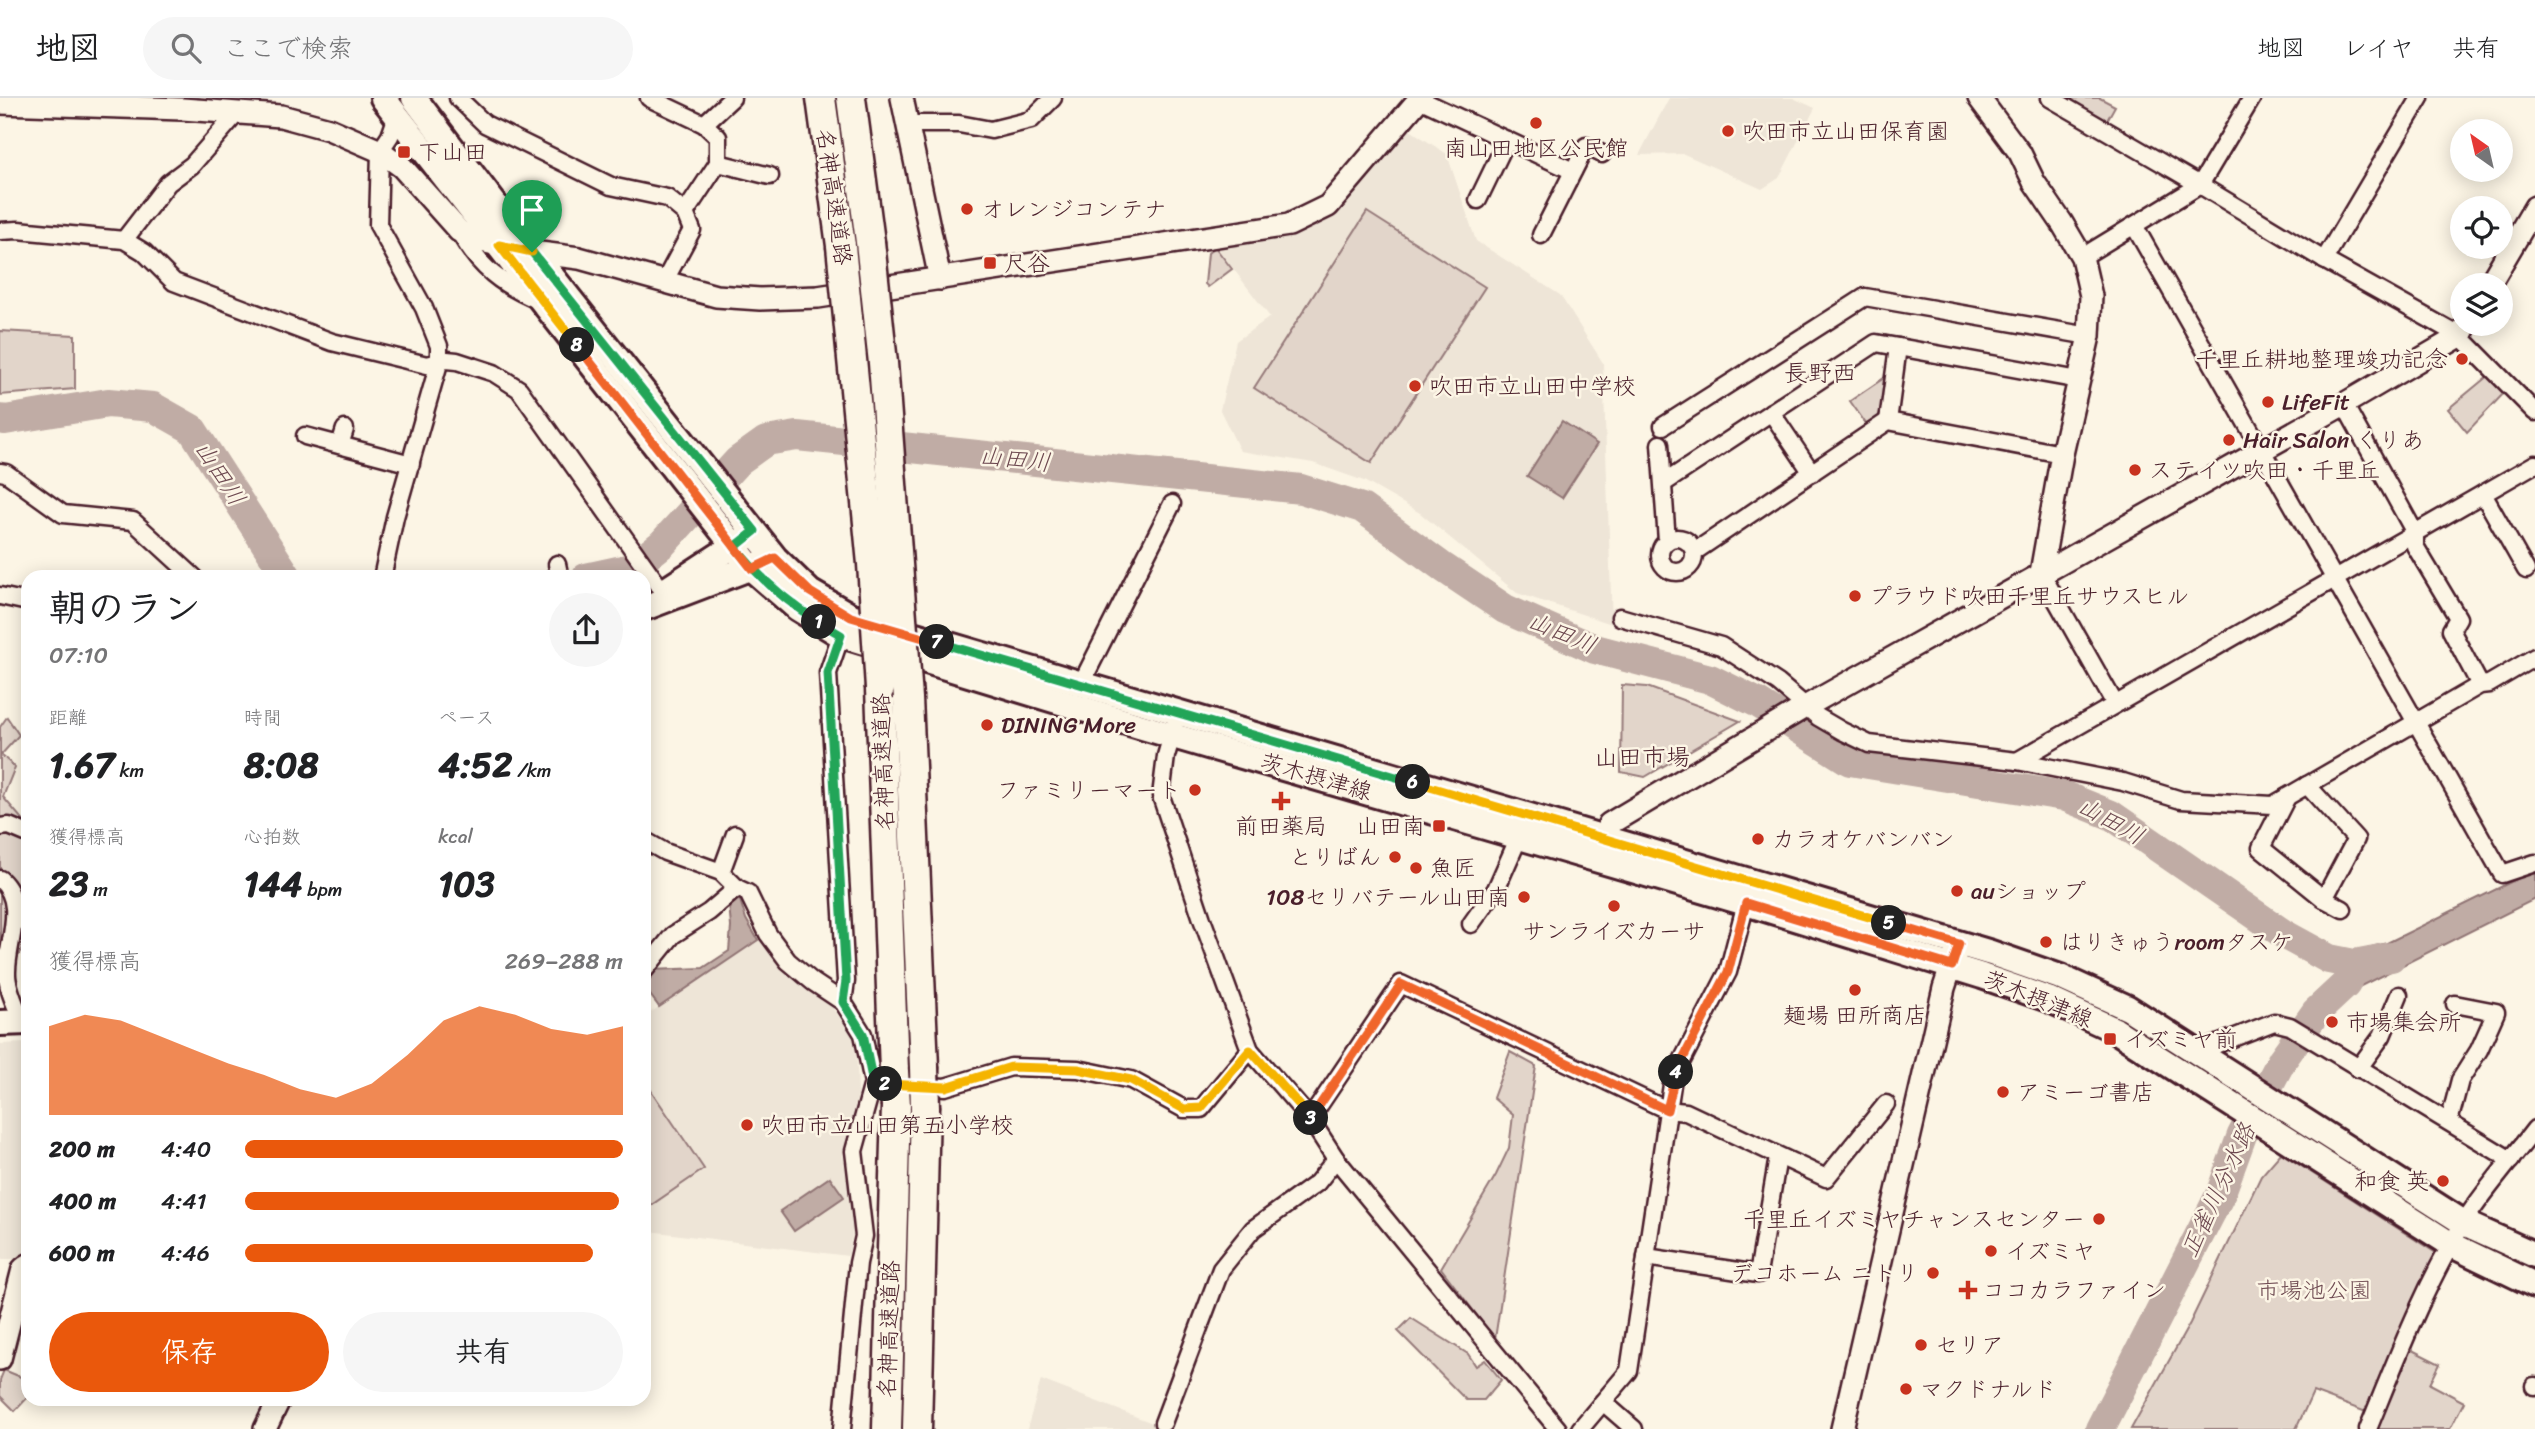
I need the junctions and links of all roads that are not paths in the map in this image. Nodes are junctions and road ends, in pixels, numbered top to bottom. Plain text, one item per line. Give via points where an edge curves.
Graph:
1 (458, 98) edge
2 (649, 98) edge
3 (732, 98) edge
4 (821, 98) edge
5 (852, 98) edge
6 (902, 98) edge
7 (1053, 98) edge
8 (1420, 98) edge
9 (1979, 98) edge
10 (2050, 98) edge
11 (2252, 98) edge
12 (2420, 98) edge
13 (36, 101) edge
14 (0, 103) edge
15 (180, 104) edge
16 (398, 104) edge
17 (237, 113) junction
18 (704, 124) junction
19 (908, 124) junction
20 (1507, 140) junction
21 (380, 150) junction
22 (1602, 154) dead end
23 (718, 163) junction
24 (1573, 171) junction
25 (770, 176) dead end
26 (2200, 185) junction
27 (1478, 200) dead end
28 (2535, 207) edge
29 (685, 213) junction
30 (2134, 227) junction
31 (0, 231) edge
32 (459, 231) junction
33 (1541, 235) dead end
34 (124, 240) junction
35 (499, 245) junction
36 (532, 252) junction
37 (2082, 257) junction
38 (2324, 260) junction
39 (2496, 273) edge
40 (940, 279) junction
41 (664, 282) junction
42 (542, 302) junction
43 (2450, 323) edge
44 (2089, 336) junction
45 (2453, 336) edge
46 (2468, 336) edge
47 (1898, 346) junction
48 (439, 363) junction
49 (2079, 380) junction
50 (2344, 404) junction
51 (1772, 412) junction
52 (2535, 412) edge
53 (1888, 421) junction
54 (1663, 426) dead end
55 (345, 429) dead end
56 (306, 436) dead end
57 (1660, 444) dead end
58 (340, 445) junction
59 (2262, 450) junction
60 (2062, 454) junction
61 (411, 464) junction
62 (2535, 464) edge
63 (1812, 473) junction
64 (2, 477) edge
65 (1664, 483) junction
66 (2483, 494) junction
67 (1172, 504) dead end
68 (755, 531) junction
69 (2415, 533) junction
70 (1667, 541) junction
71 (735, 547) junction
72 (1694, 552) junction
73 (775, 558) junction
74 (752, 569) junction
75 (186, 570) edge
76 (384, 570) edge
77 (641, 570) edge
78 (2526, 570) dead end
79 (2041, 573) junction
80 (2334, 580) junction
81 (651, 593) edge
82 (651, 594) edge
83 (0, 596) edge
84 (21, 600) edge
85 (1620, 617) dead end
86 (841, 635) junction
87 (2535, 657) edge
88 (1081, 684) junction
89 (2480, 685) junction
90 (2115, 704) junction
91 (1805, 707) junction
92 (2414, 722) junction
93 (1175, 724) junction
94 (2017, 761) junction
95 (2307, 785) junction
96 (2287, 797) junction
97 (0, 827) edge
98 (21, 831) edge
99 (735, 834) dead end
100 (1519, 836) junction
101 (651, 844) edge
102 (1600, 848) junction
103 (2535, 863) edge
104 (721, 872) junction
105 (0, 879) edge
106 (737, 888) junction
107 (2324, 899) junction
108 (1746, 903) junction
109 (2343, 909) dead end
110 (1471, 924) dead end
111 (1955, 955) junction
112 (651, 962) edge
113 (2399, 995) dead end
114 (843, 1002) junction
115 (2455, 1004) dead end
116 (17, 1022) edge
117 (1250, 1050) junction
118 (2197, 1052) junction
119 (2358, 1069) junction
120 (883, 1077) junction
121 (2245, 1098) junction
122 (1886, 1104) dead end
123 (1667, 1110) junction
124 (2273, 1117) junction
125 (1310, 1119) junction
126 (2449, 1122) junction
127 (2535, 1129) edge
128 (1778, 1157) junction
129 (1336, 1159) junction
130 (2511, 1160) junction
131 (2464, 1223) junction
132 (2452, 1245) junction
133 (2535, 1255) edge
134 (1646, 1256) junction
135 (21, 1277) edge
136 (2535, 1285) edge
137 (0, 1359) edge
138 (1603, 1402) junction
139 (276, 1406) edge
140 (1163, 1423) dead end
141 (265, 1429) edge
142 (842, 1429) edge
143 (887, 1429) edge
144 (917, 1429) edge
145 (1558, 1429) edge
146 (1580, 1429) edge
147 (1634, 1429) edge
148 (1842, 1429) edge
149 (2368, 1429) edge

1 - 29 street via 485,124 611,186 667,198
2 - 18 street
3 - 18 street
4 - 120 highway, 名神高速道路, bridge via 841,246 880,688
5 - 144 highway, 名神高速道路, bridge via 883,363 908,698 925,1108
6 - 19 street
7 - 19 street via 1031,120 991,130 959,124
8 - 20 street
8 - 40 street via 1328,206 1289,225
9 - 37 street via 2020,153
10 - 26 street
11 - 26 street
12 - 38 street
13 - 14 street
13 - 15 street
15 - 17 street
16 - 21 street via 390,136
16 - 35 main road, 茨木摂津線
16 - 36 main road, 茨木摂津線
17 - 21 street via 281,116
17 - 34 street via 192,165 168,183
18 - 23 street via 718,137
19 - 40 street
20 - 24 street
20 - 27 street
21 - 32 street via 402,167
21 - 48 street via 379,225 424,308 439,346
22 - 24 street via 1586,146
23 - 25 street
23 - 29 street
24 - 33 street
26 - 30 street
26 - 38 street
28 - 39 street
29 - 41 street via 692,230
30 - 37 street
30 - 59 street
31 - 34 street
32 - 35 street
32 - 42 street via 481,264 515,291
34 - 48 street via 144,251 174,282 332,342 427,365
35 - 36 street
35 - 42 main road, 茨木摂津線
36 - 41 street via 579,258
36 - 68 main road, 茨木摂津線
37 - 44 street via 2091,296
38 - 43 street
40 - 41 street via 818,297 760,299 716,296
42 - 71 main road, 茨木摂津線
44 - 49 street
44 - 54 street via 1865,297
45 - 50 street
46 - 52 street
47 - 49 street
47 - 51 street via 1876,343
47 - 53 street
48 - 61 street
48 - 77 street via 457,361 494,373 519,389 633,549
49 - 60 street
50 - 59 street
50 - 69 street
51 - 63 street
51 - 65 street
53 - 60 street
53 - 63 street
55 - 58 street
56 - 58 street
57 - 65 street
58 - 61 street
59 - 79 street
59 - 80 street
60 - 79 street
61 - 76 street
62 - 66 street
63 - 72 street
64 - 75 street via 63,514 133,522
65 - 70 street
66 - 69 street
66 - 78 street
67 - 88 street
68 - 71 main road
68 - 73 main road, 茨木摂津線
69 - 80 street
69 - 89 street via 2415,546 2458,618 2451,630
70 - 72 street via 1683,539
70 - 72 street via 1660,555 1668,569 1688,568
71 - 74 main road, 茨木摂津線
71 - 81 main road
73 - 74 main road
73 - 88 main road, 茨木摂津線 via 810,592 851,617
74 - 82 main road
74 - 86 main road, 茨木摂津線 via 797,608
79 - 90 street
79 - 91 street
80 - 90 street
80 - 92 street
83 - 84 street
85 - 91 street via 1721,646 1778,683
86 - 93 main road, 茨木摂津線
86 - 114 street via 828,673 846,981
87 - 89 street
88 - 93 main road, 茨木摂津線
89 - 92 street
90 - 94 street
91 - 94 street via 1869,744
91 - 102 street via 1609,824
92 - 95 street
92 - 103 street via 2502,874
93 - 100 main road, 茨木摂津線
93 - 102 main road, 茨木摂津線
93 - 117 street via 1161,796
94 - 96 street via 2123,782 2182,800 2273,805
95 - 96 street
95 - 107 street via 2356,839
96 - 107 street via 2261,848
97 - 98 street
99 - 104 street
100 - 102 main road, 茨木摂津線
100 - 110 street via 1496,889
101 - 104 street
102 - 108 main road, 茨木摂津線
102 - 111 main road, 茨木摂津線
104 - 106 street
105 - 116 street via 15,905 6,976
106 - 112 street via 673,935
106 - 114 street via 748,893 768,934 789,961
107 - 109 street
108 - 111 main road, 茨木摂津線
108 - 123 street via 1728,972 1673,1078
111 - 118 main road, 茨木摂津線 via 2060,977 2127,1008
111 - 121 main road, 茨木摂津線
111 - 148 street
113 - 119 street via 2382,1036
114 - 120 street
115 - 126 street via 2496,1012 2460,1080
117 - 120 street via 1201,1108 1184,1109 1131,1080 1078,1069 1011,1067 946,1087
117 - 125 street
118 - 119 street via 2274,1022 2312,1038
118 - 121 main road, 茨木摂津線
119 - 126 street
120 - 142 street via 855,1151 864,1236
120 - 143 highway, 名神高速道路, bridge via 896,1106
121 - 124 main road, 茨木摂津線
122 - 128 street via 1826,1178
123 - 125 street via 1401,984
123 - 128 street via 1686,1112
123 - 134 street
124 - 131 main road, 茨木摂津線
124 - 132 main road, 茨木摂津線
125 - 129 street
126 - 130 street
127 - 130 street
128 - 134 street via 1758,1274
129 - 140 street via 1317,1182 1253,1229 1221,1269
129 - 145 street
130 - 131 street
131 - 132 street
131 - 133 main road, 茨木摂津線
132 - 136 main road, 茨木摂津線
132 - 149 street
134 - 138 street via 1629,1371
135 - 137 street
138 - 146 street
138 - 147 street
139 - 141 street

